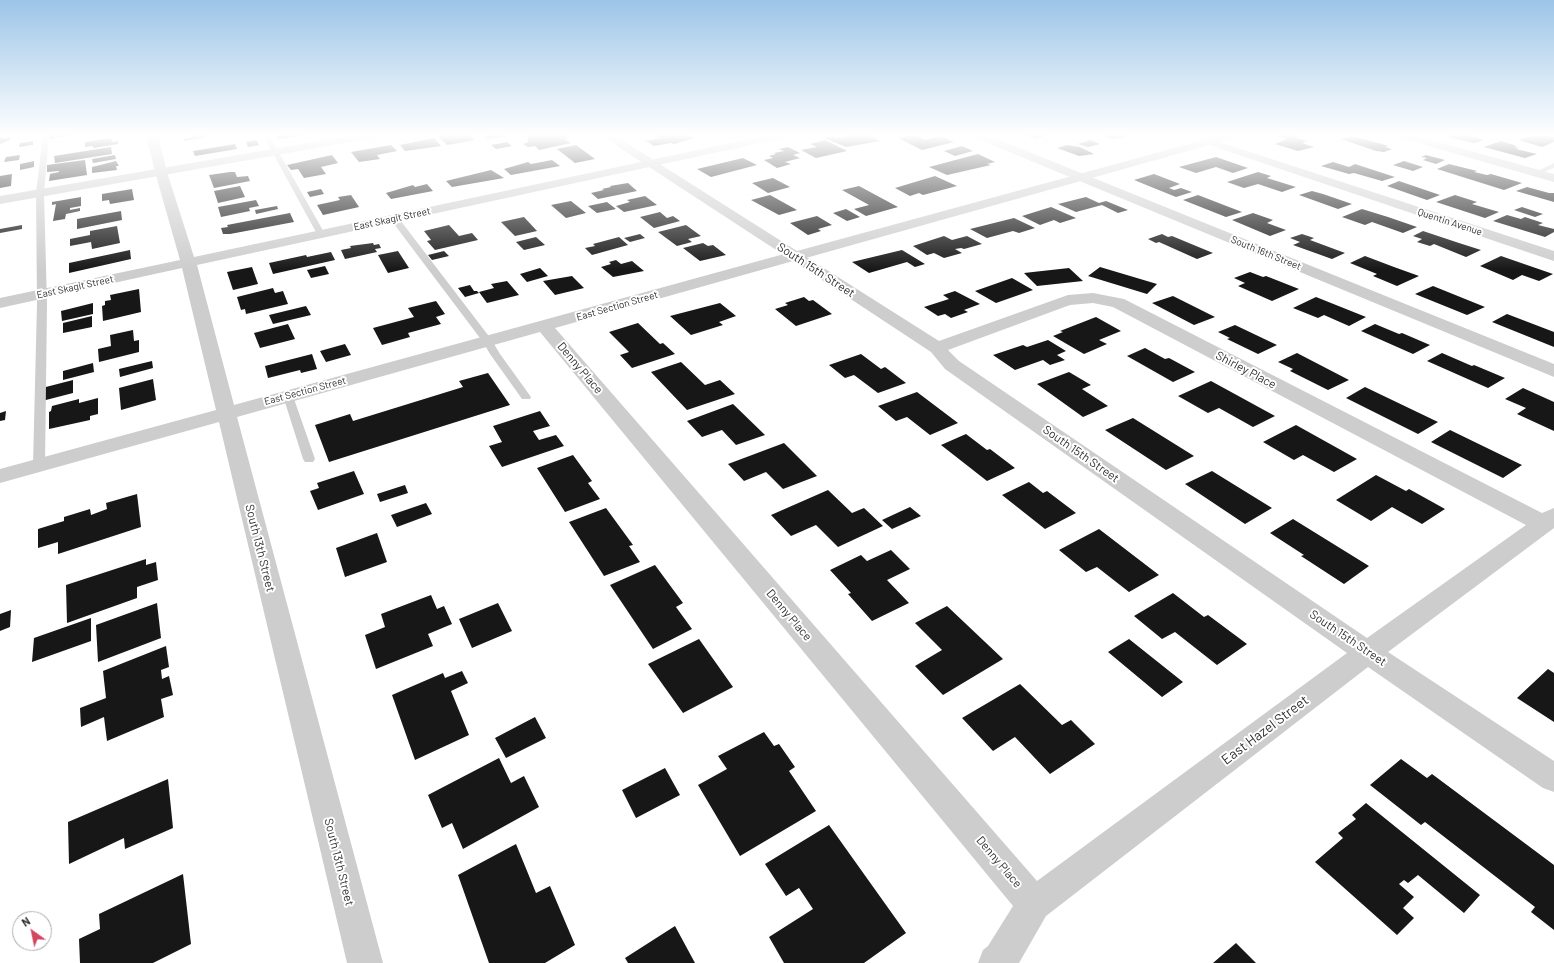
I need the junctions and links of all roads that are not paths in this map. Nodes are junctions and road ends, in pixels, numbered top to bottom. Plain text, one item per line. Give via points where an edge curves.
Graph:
1 (41, 180) edge
2 (115, 180) edge
3 (163, 180) edge
4 (291, 180) edge
5 (574, 180) edge
6 (675, 180) edge
7 (1069, 180) edge
8 (1087, 180) edge
9 (1324, 180) edge
10 (40, 193) junction
11 (0, 200) edge
12 (394, 218) junction
13 (321, 234) junction
14 (795, 256) junction
15 (1554, 256) edge
16 (188, 263) junction
17 (42, 294) junction
18 (0, 303) edge
19 (544, 326) junction
20 (488, 341) junction
21 (937, 348) junction
22 (1554, 371) edge
23 (288, 396) junction
24 (526, 397) dead end
25 (226, 413) junction
26 (309, 459) dead end
27 (39, 465) junction
28 (0, 476) edge
29 (1548, 520) edge
30 (1368, 652) junction
31 (1554, 778) edge
32 (1034, 904) junction
33 (365, 963) edge
34 (996, 963) edge

1 - 10 lane
2 - 10 street
3 - 16 street, South 13th Street
4 - 13 lane
5 - 12 street, East Skagit Street
6 - 14 street, South 15th Street
7 - 14 street, East Section Street
8 - 22 street, South 16th Street
9 - 15 street, Quentin Avenue
10 - 11 street
10 - 17 lane
12 - 13 street, East Skagit Street
12 - 20 lane
13 - 16 street, East Skagit Street
14 - 19 street, East Section Street
14 - 21 street, South 15th Street
16 - 17 street, East Skagit Street
16 - 25 street, South 13th Street
17 - 18 street, East Skagit Street
17 - 27 lane
19 - 20 street, East Section Street
19 - 32 street, Denny Place
20 - 23 street, East Section Street
20 - 24 lane
21 - 29 street, Shirley Place via 1068,300 1094,298 1118,303
21 - 30 street, South 15th Street via 952,365
23 - 25 street, East Section Street
23 - 26 lane
25 - 27 street, East Section Street
25 - 33 street, South 13th Street
27 - 28 street, East Section Street
29 - 30 street, East Hazel Street
30 - 31 street, South 15th Street
30 - 32 street, East Hazel Street
32 - 34 street, East Hazel Street

